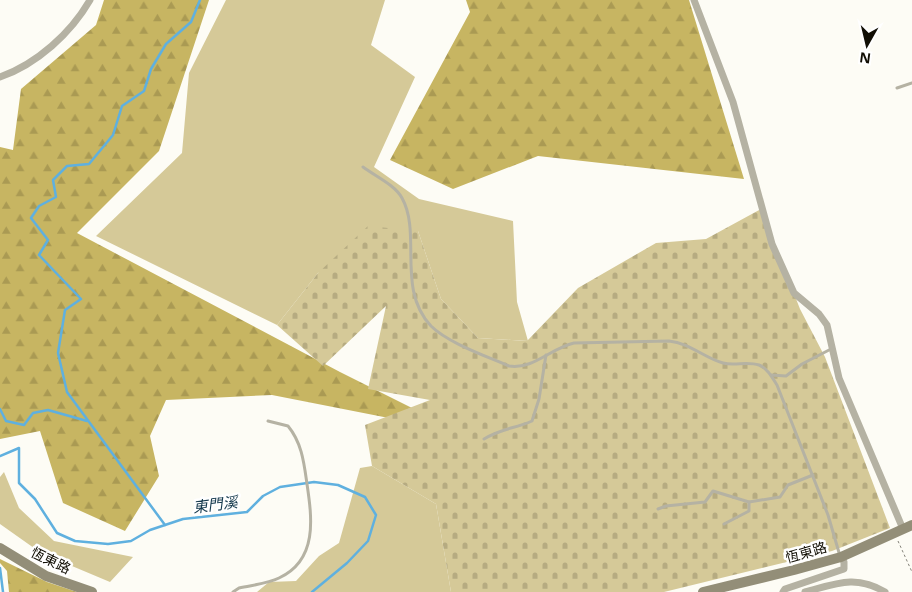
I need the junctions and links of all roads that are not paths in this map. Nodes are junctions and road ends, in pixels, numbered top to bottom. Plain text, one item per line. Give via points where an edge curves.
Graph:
1 (90, 0) edge
2 (694, 0) edge
3 (0, 77) edge
4 (912, 83) edge
5 (897, 88) dead end
6 (363, 167) dead end
7 (831, 348) junction
8 (546, 355) junction
9 (770, 374) junction
10 (268, 421) dead end
11 (484, 439) dead end
12 (813, 475) junction
13 (750, 502) junction
14 (658, 509) dead end
15 (724, 524) dead end
16 (903, 529) edge
17 (0, 548) edge
18 (841, 556) junction
19 (92, 592) edge
20 (233, 592) edge
21 (703, 592) edge
22 (783, 592) edge
23 (805, 592) edge
24 (885, 592) edge

1 - 3 street via 74,25 57,42 15,72
2 - 7 street via 733,102 772,244 794,293 827,325
4 - 5 lane
6 - 8 lane via 402,197 408,217 414,290 431,325 443,335 509,366 528,366
7 - 9 lane via 786,376
7 - 16 street via 839,378
8 - 9 lane via 574,343 683,342 722,362 760,365
8 - 11 lane via 532,421 499,429
9 - 12 lane
10 - 20 lane via 288,426 302,449 310,503 310,538 306,553 280,578
12 - 13 lane via 788,485 780,497
12 - 18 lane
13 - 14 lane via 713,492 705,502
13 - 15 lane via 749,510
16 - 18 main road, 恆東路
17 - 19 main road, 恆東路 via 46,576
18 - 21 main road, 恆東路
18 - 22 street via 844,569
23 - 24 street via 852,580 872,584

